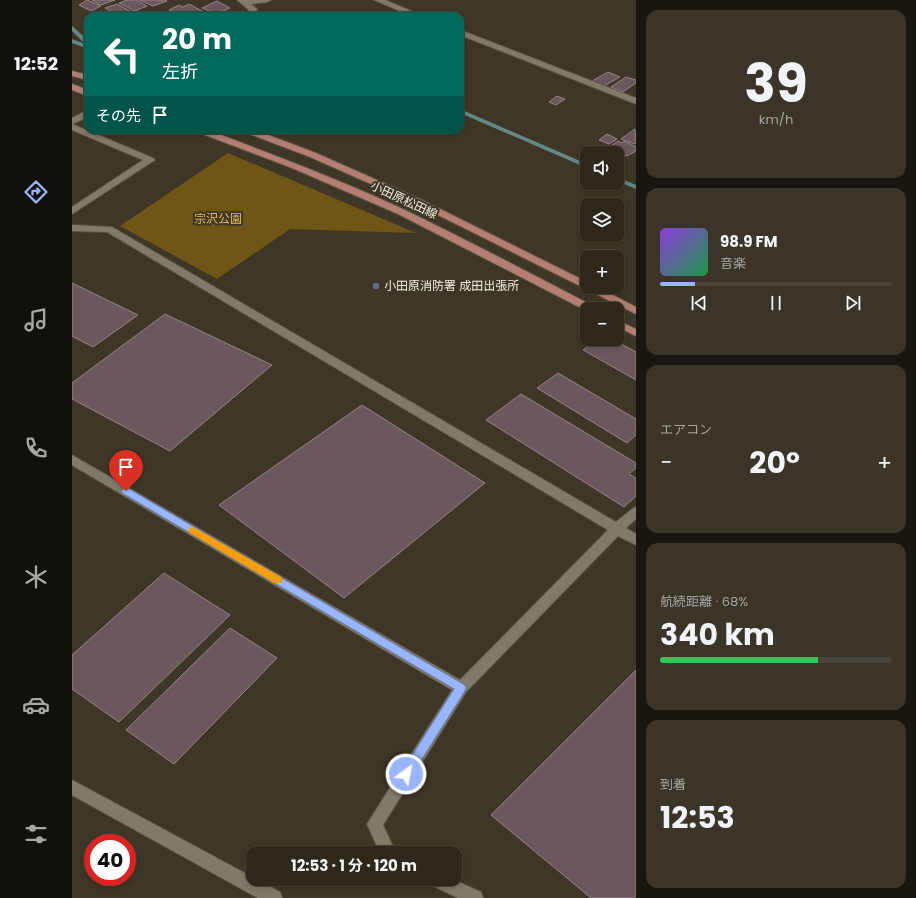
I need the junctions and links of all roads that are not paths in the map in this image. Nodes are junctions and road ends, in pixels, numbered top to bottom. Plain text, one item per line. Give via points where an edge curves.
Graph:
1 (267, 0) edge
2 (378, 0) edge
3 (243, 1) edge
4 (252, 12) edge
5 (409, 12) edge
6 (464, 34) edge
7 (72, 73) edge
8 (84, 77) edge
9 (72, 88) edge
10 (84, 92) edge
11 (636, 101) edge
12 (84, 115) edge
13 (72, 122) edge
14 (72, 127) edge
15 (84, 132) edge
16 (89, 134) edge
17 (211, 134) edge
18 (258, 134) edge
19 (72, 211) edge
20 (72, 228) edge
21 (580, 283) edge
22 (602, 294) edge
23 (580, 303) edge
24 (636, 311) edge
25 (624, 327) edge
26 (636, 333) edge
27 (72, 459) edge
28 (636, 512) edge
29 (617, 529) junction
30 (636, 540) edge
31 (461, 688) junction
32 (72, 787) edge
33 (385, 846) edge
34 (449, 886) edge
35 (274, 898) edge
36 (475, 898) edge

1 - 3 street
2 - 5 street
3 - 4 street via 253,9
6 - 11 street
7 - 8 main road
9 - 10 main road
12 - 13 street
14 - 15 street
16 - 19 street via 150,160
17 - 23 main road, 小田原松田線 via 295,166 401,212
18 - 21 main road, 小田原松田線 via 313,155 419,202
20 - 29 street via 109,229
22 - 24 main road, 小田原松田線
25 - 26 main road
27 - 31 street
28 - 29 street
29 - 30 street
29 - 31 street
31 - 33 street via 375,824
32 - 35 street
34 - 36 street

